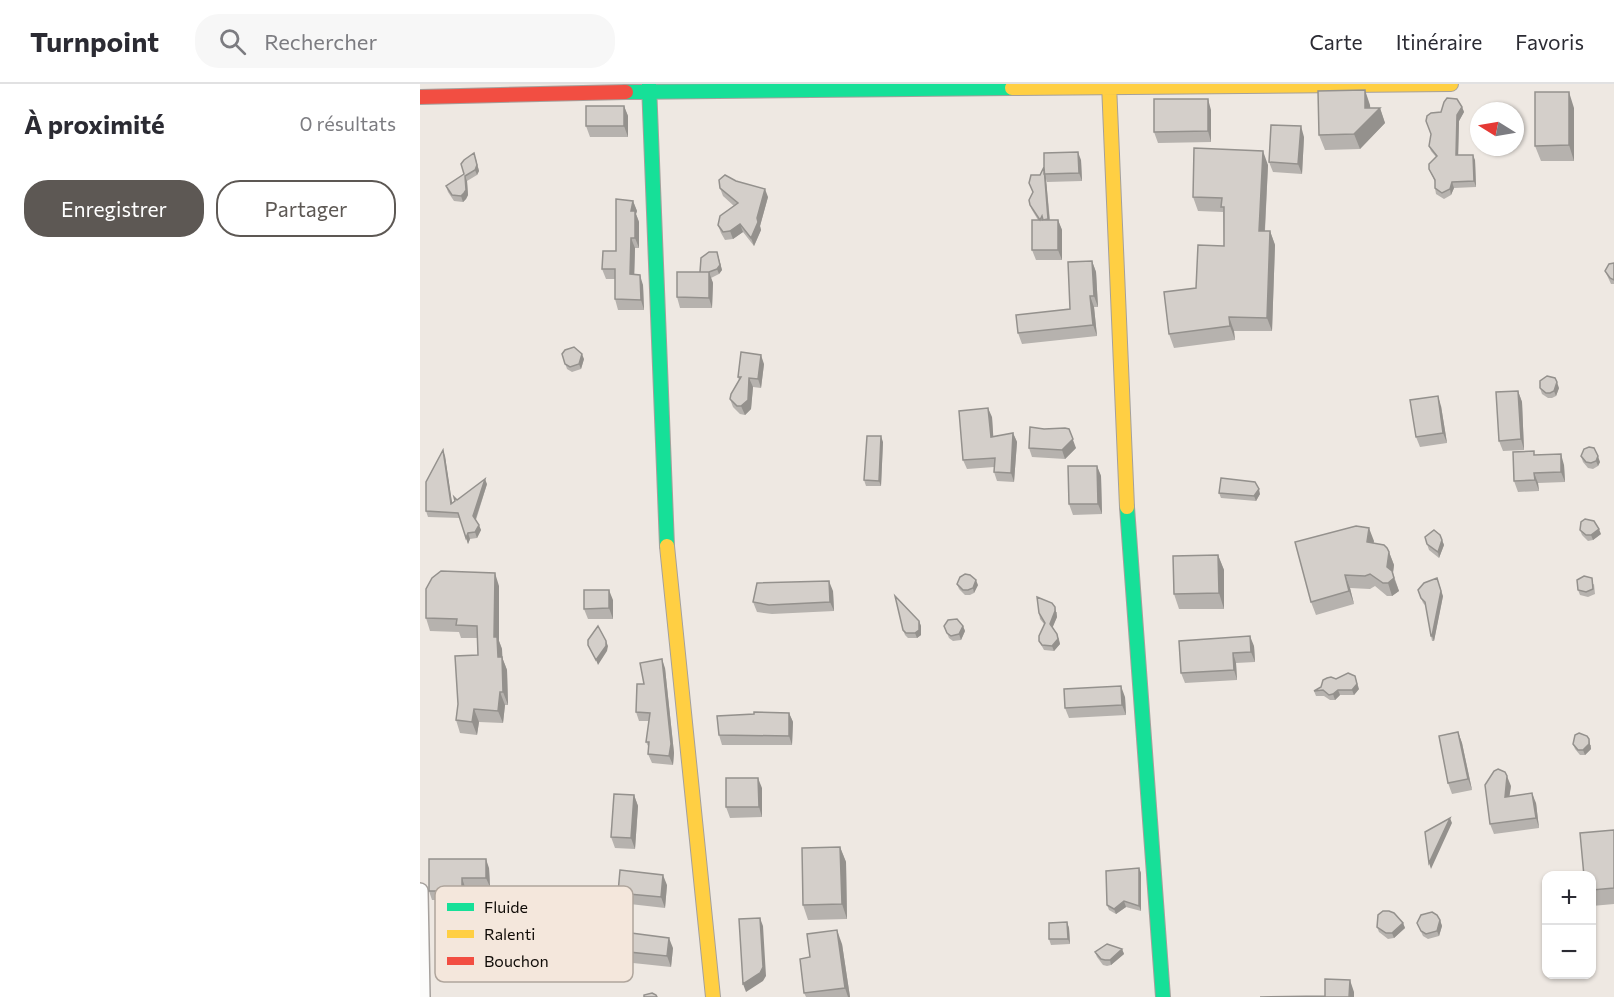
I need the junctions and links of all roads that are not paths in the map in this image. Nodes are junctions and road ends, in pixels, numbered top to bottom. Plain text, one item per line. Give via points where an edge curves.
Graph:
1 (1451, 84) edge
2 (1109, 86) edge
3 (650, 88) edge
4 (420, 97) edge
5 (420, 891) edge
6 (422, 997) edge
7 (713, 997) edge
8 (1163, 997) edge

1 - 2 street
2 - 3 street
2 - 8 street via 1128,531
3 - 4 street
3 - 7 street via 668,567
5 - 6 street

